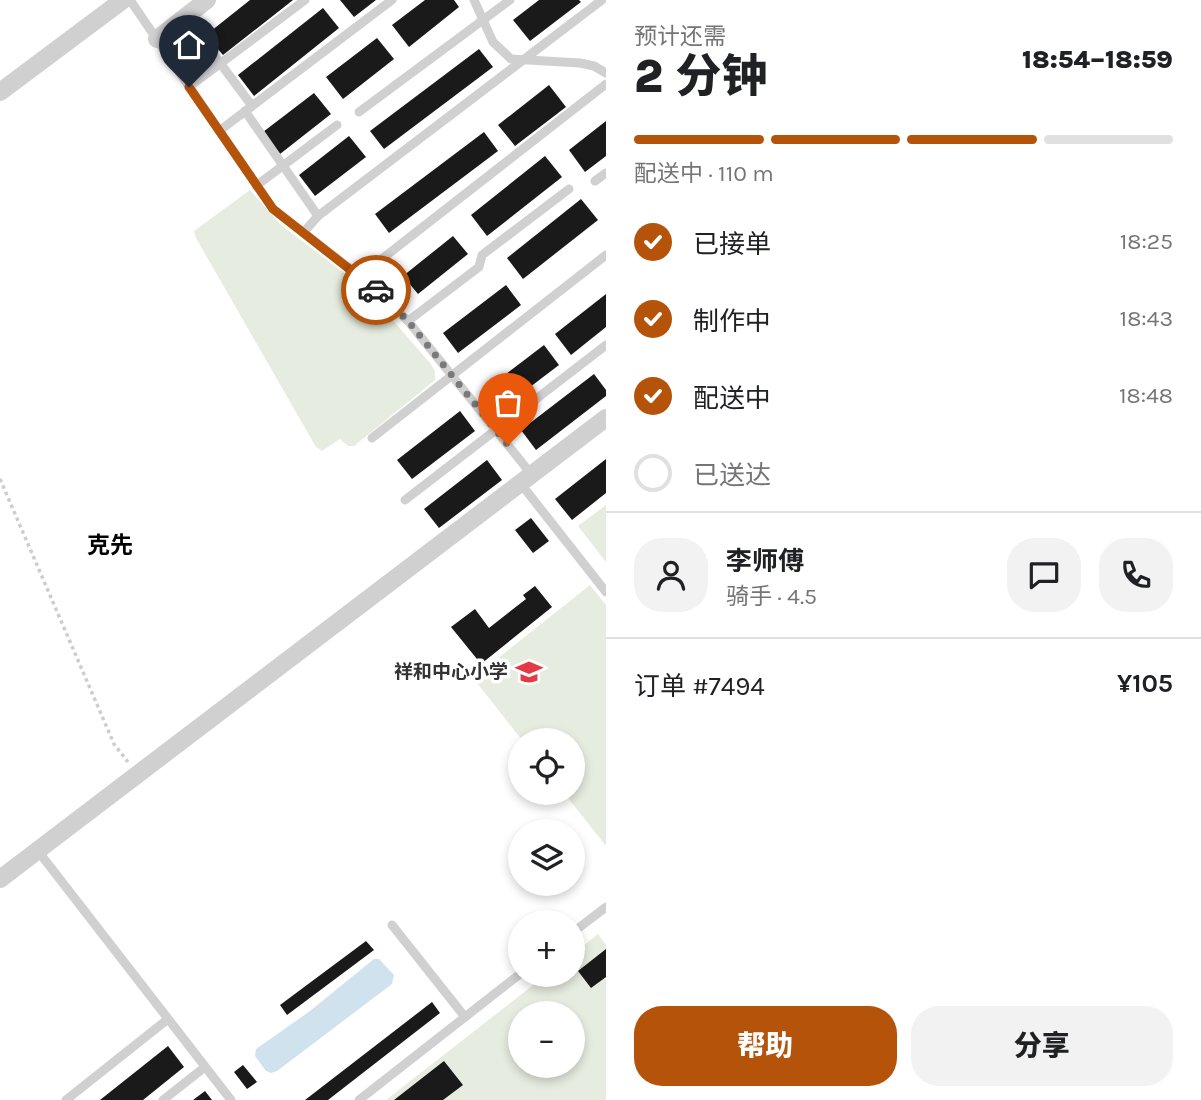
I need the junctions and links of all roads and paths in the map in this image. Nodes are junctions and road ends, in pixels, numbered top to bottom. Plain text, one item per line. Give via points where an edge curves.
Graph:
1 (123, 0) edge
2 (130, 0) edge
3 (207, 0) edge
4 (305, 0) edge
5 (392, 0) edge
6 (474, 0) edge
7 (510, 0) edge
8 (602, 0) edge
9 (186, 17) junction
10 (483, 20) junction
11 (157, 39) junction
12 (524, 59) junction
13 (221, 64) junction
14 (606, 74) edge
15 (606, 84) edge
16 (189, 87) junction
17 (0, 92) edge
18 (249, 109) junction
19 (359, 112) dead end
20 (337, 125) dead end
21 (219, 131) junction
22 (283, 166) junction
23 (606, 173) edge
24 (596, 181) dead end
25 (256, 186) junction
26 (569, 189) dead end
27 (318, 216) junction
28 (303, 233) junction
29 (606, 255) edge
30 (360, 276) junction
31 (408, 321) junction
32 (606, 345) edge
33 (452, 376) junction
34 (606, 418) edge
35 (496, 430) junction
36 (372, 438) dead end
37 (0, 479) edge
38 (527, 479) junction
39 (405, 499) dead end
40 (606, 592) edge
41 (138, 775) junction
42 (38, 851) junction
43 (0, 879) edge
44 (606, 907) edge
45 (585, 923) edge
46 (391, 925) dead end
47 (508, 983) edge
48 (465, 1017) junction
49 (169, 1019) junction
50 (205, 1067) junction
51 (66, 1100) edge
52 (163, 1100) edge
53 (231, 1100) edge
54 (359, 1100) edge

1 - 17 street
2 - 11 lane
3 - 9 street
4 - 13 lane
5 - 18 lane
6 - 10 lane
7 - 10 lane
8 - 12 lane
9 - 11 street
9 - 13 lane
10 - 12 lane via 493,42 511,59
10 - 19 lane
11 - 16 lane
12 - 14 lane via 580,63
12 - 27 lane
13 - 16 lane
13 - 18 lane
15 - 30 lane
16 - 21 lane
18 - 21 lane
18 - 22 lane
20 - 22 lane
21 - 25 lane
22 - 25 lane
22 - 27 lane
23 - 24 lane
25 - 28 lane via 273,209
26 - 31 lane via 482,255 479,267
27 - 28 lane
28 - 30 lane
29 - 33 lane
30 - 31 lane
31 - 33 lane
32 - 35 lane
33 - 35 lane
33 - 36 lane
34 - 38 street
35 - 38 lane
35 - 39 lane
37 - 41 path via 114,744
38 - 40 lane
38 - 41 street
41 - 42 street
42 - 43 street
42 - 49 lane
44 - 45 lane
46 - 48 lane
47 - 48 lane
48 - 54 lane
49 - 50 lane
49 - 51 lane
50 - 52 lane
50 - 53 lane

